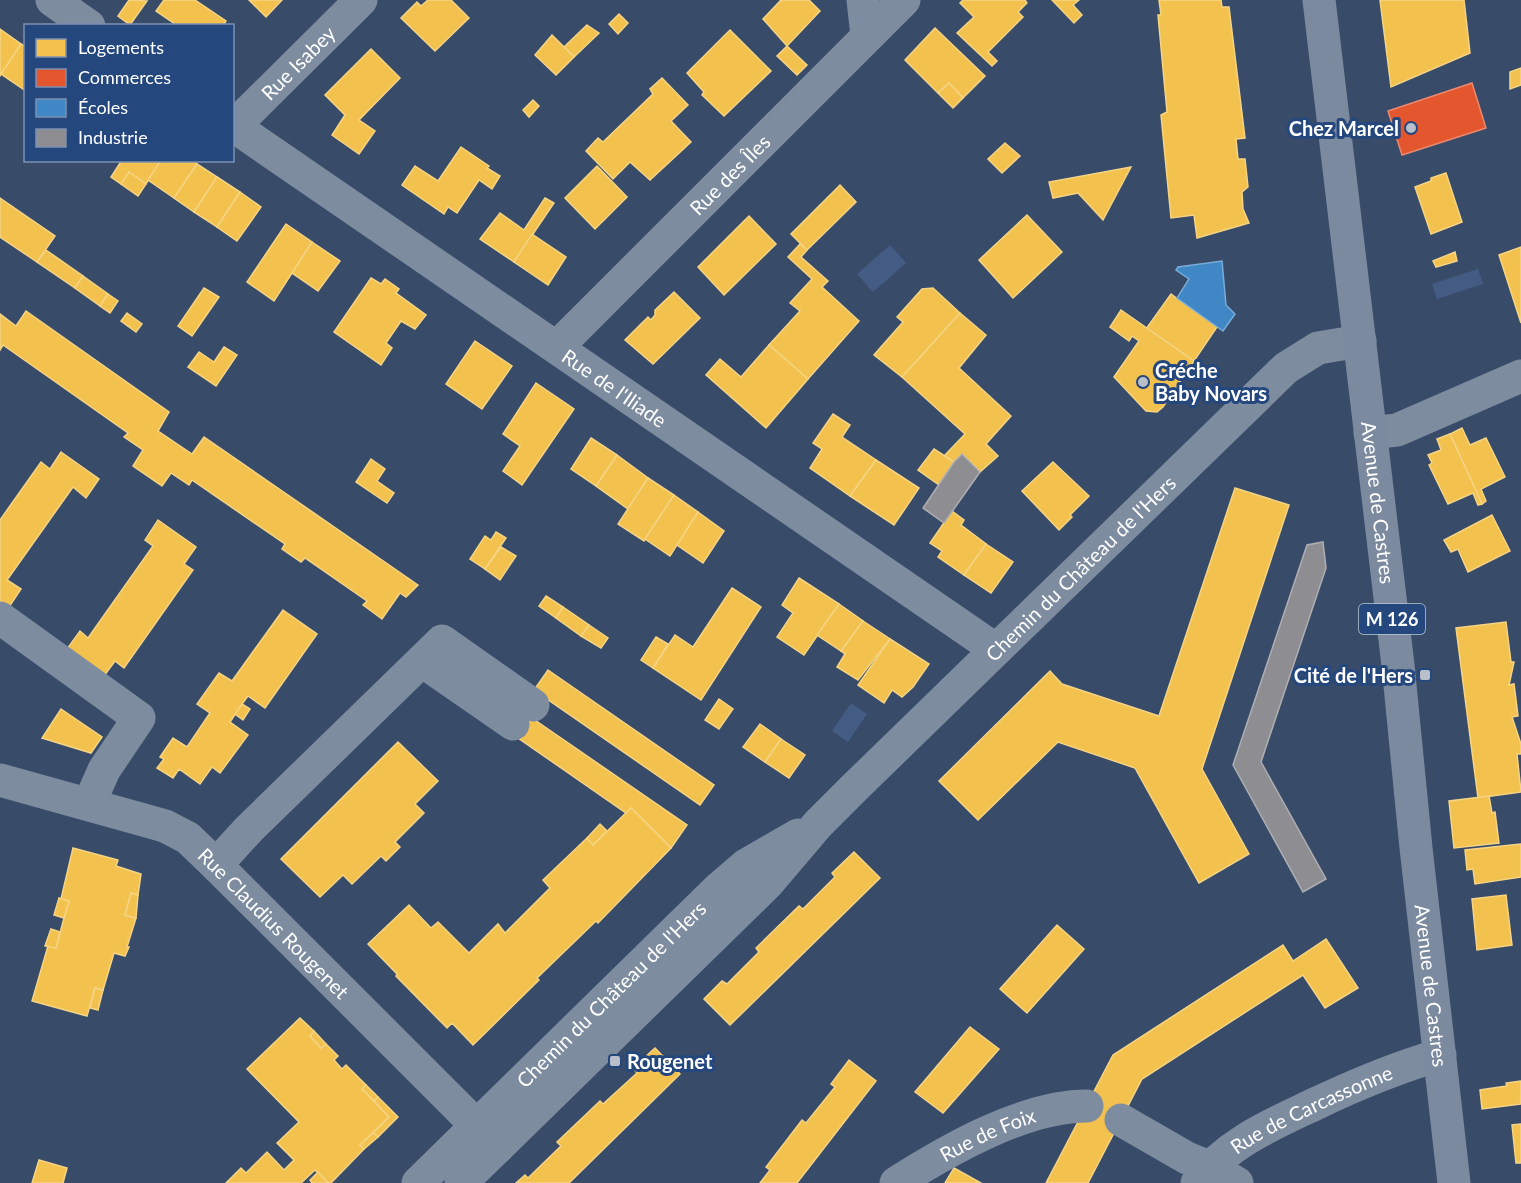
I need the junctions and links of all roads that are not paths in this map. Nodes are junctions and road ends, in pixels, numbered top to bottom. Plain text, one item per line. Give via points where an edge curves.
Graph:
1 (52, 0) edge
2 (361, 0) edge
3 (863, 0) edge
4 (904, 0) edge
5 (1319, 0) edge
6 (85, 24) edge
7 (867, 36) junction
8 (234, 125) edge
9 (234, 127) edge
10 (1360, 340) junction
11 (557, 347) junction
12 (1521, 376) edge
13 (1370, 433) junction
14 (0, 618) edge
15 (995, 650) junction
16 (523, 715) dead end
17 (0, 780) edge
18 (89, 804) junction
19 (216, 865) junction
20 (1440, 1055) junction
21 (1087, 1106) dead end
22 (1121, 1120) dead end
23 (487, 1137) junction
24 (1203, 1175) edge
25 (418, 1183) edge
26 (461, 1183) edge
27 (896, 1183) edge
28 (1237, 1183) edge
29 (1455, 1183) edge

1 - 6 street
2 - 8 street, Rue Isabey
3 - 7 street
4 - 7 street, Rue des Îles
5 - 10 main road, Avenue de Castres / M 126
7 - 11 street, Rue des Îles
9 - 11 street, Rue de l'Iliade
10 - 13 main road, Avenue de Castres / M 126
10 - 15 street, Chemin du Château de l'Hers via 1318,348 1286,368
11 - 15 street, Rue de l'Iliade
12 - 13 street via 1397,430
13 - 20 main road, Avenue de Castres / M 126
14 - 18 street via 139,718 104,770
15 - 23 street, Chemin du Château de l'Hers via 818,824 767,884
16 - 19 street via 422,661
17 - 18 street, Rue Claudius Rougenet
18 - 19 street, Rue Claudius Rougenet via 165,826 188,838
19 - 23 street, Rue Claudius Rougenet
20 - 24 street, Rue de Carcassonne via 1376,1076 1267,1127 1242,1140
20 - 29 main road, Avenue de Castres / M 126
21 - 27 street, Rue de Foix via 1035,1114 1002,1127 939,1156
22 - 24 street via 1187,1158
23 - 25 street, Chemin du Château de l'Hers
23 - 26 street, Chemin du Château de l'Hers
24 - 28 street

